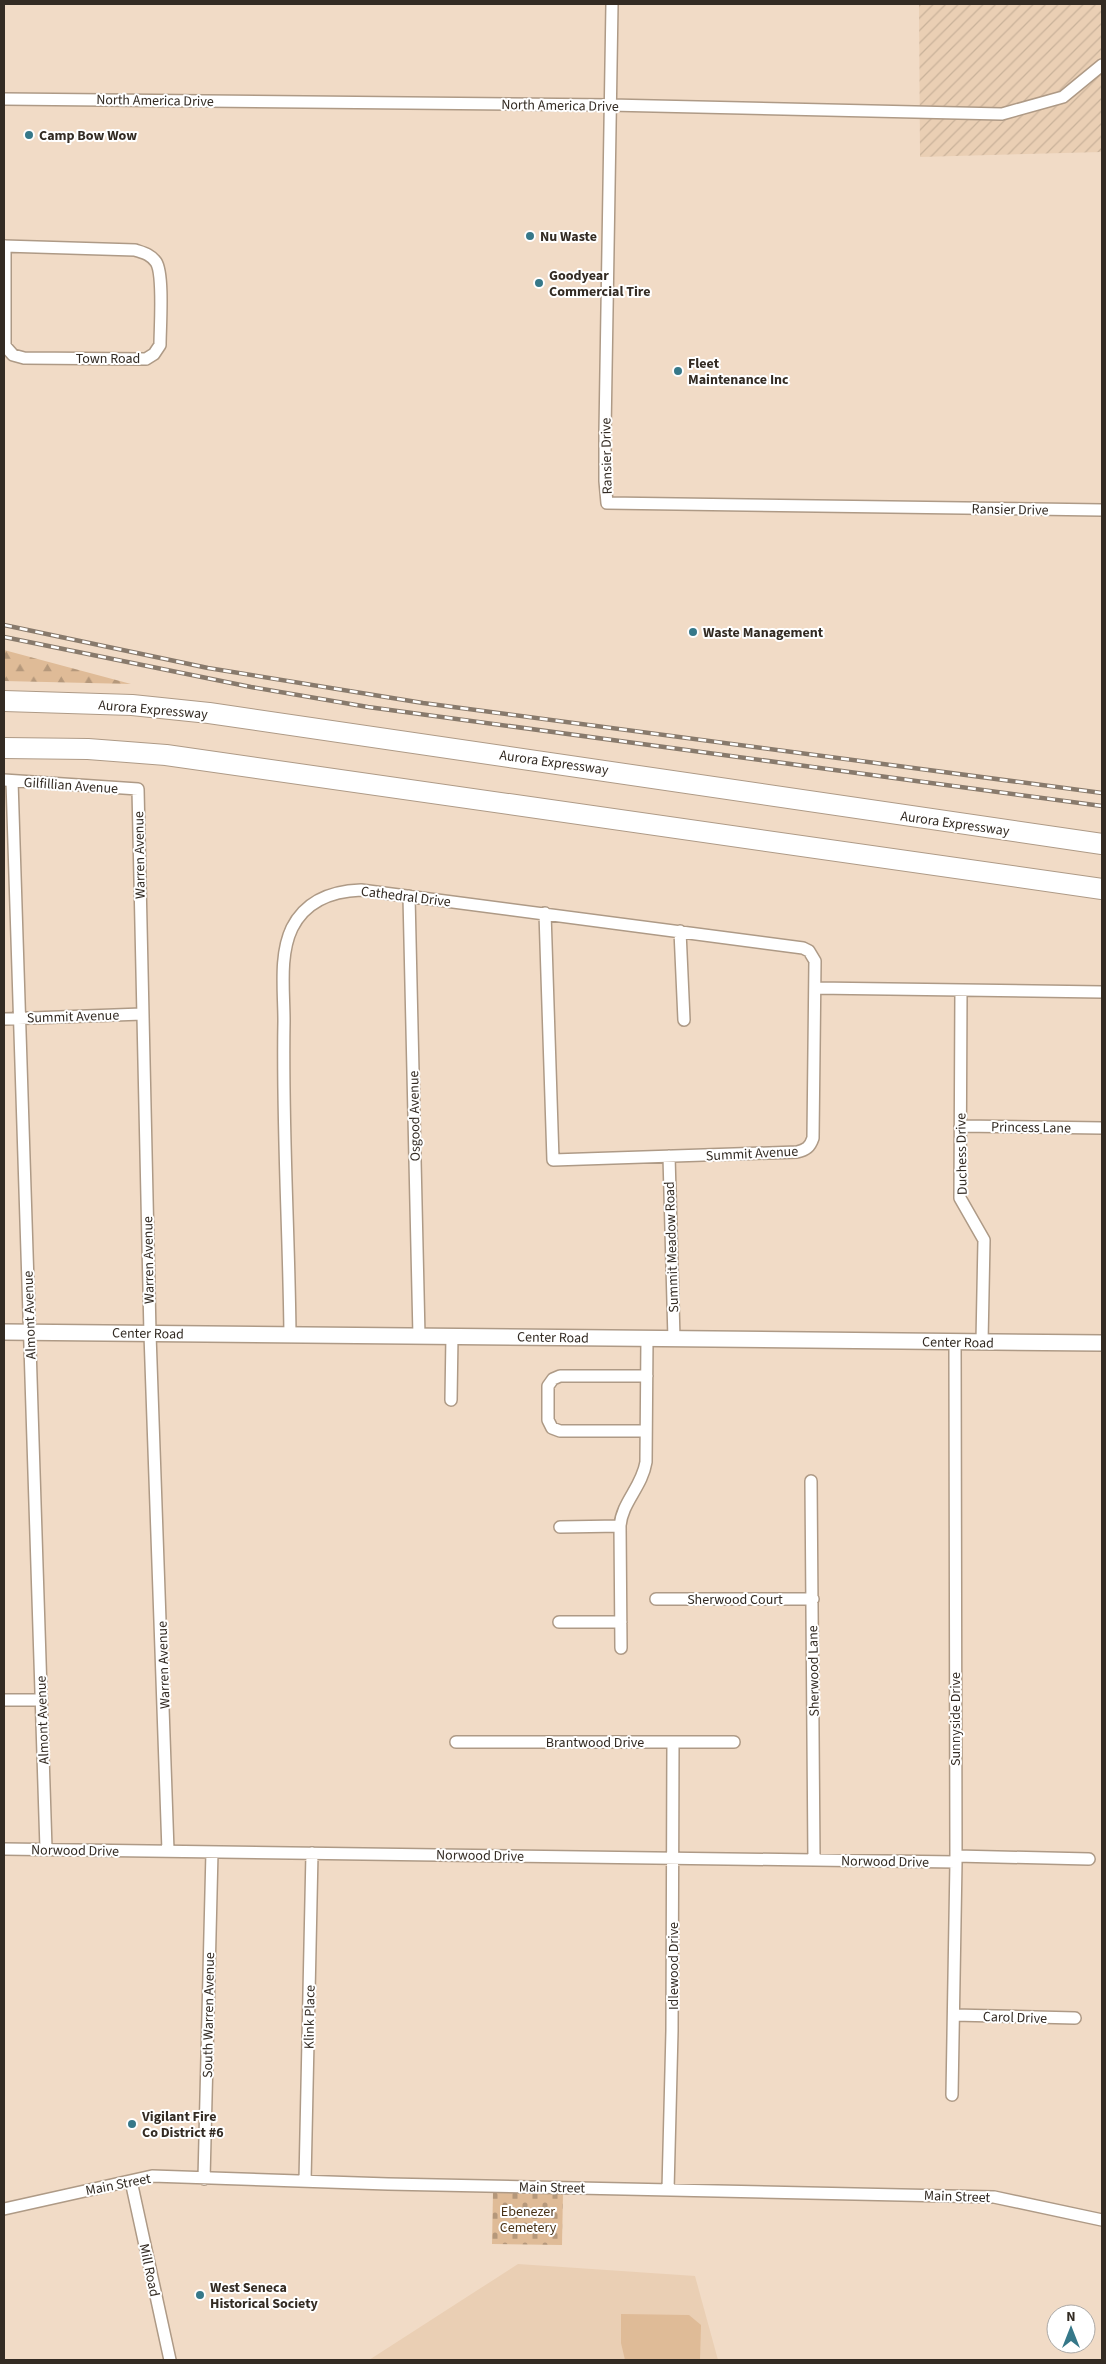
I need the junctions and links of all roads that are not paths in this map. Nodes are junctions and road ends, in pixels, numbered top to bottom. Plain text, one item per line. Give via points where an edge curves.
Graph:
1 (612, 4) edge
2 (1102, 65) edge
3 (4, 99) edge
4 (610, 105) junction
5 (4, 246) edge
6 (1102, 510) edge
7 (4, 701) edge
8 (4, 748) edge
9 (8, 781) edge
10 (138, 789) joint
11 (1102, 844) edge
12 (1102, 889) edge
13 (409, 896) junction
14 (545, 913) junction
15 (680, 931) junction
16 (815, 988) junction
17 (961, 990) junction
18 (1102, 992) edge
19 (142, 1014) junction
20 (19, 1018) junction
21 (4, 1019) edge
22 (684, 1020) dead end
23 (960, 1126) junction
24 (1102, 1128) edge
25 (669, 1156) junction
26 (4, 1332) edge
27 (30, 1332) junction
28 (150, 1334) junction
29 (290, 1335) junction
30 (419, 1336) junction
31 (452, 1336) junction
32 (647, 1338) junction
33 (674, 1339) junction
34 (956, 1342) junction
35 (982, 1342) junction
36 (1102, 1343) edge
37 (647, 1376) junction
38 (451, 1400) dead end
39 (646, 1431) junction
40 (811, 1481) dead end
41 (620, 1526) junction
42 (560, 1527) dead end
43 (656, 1598) dead end
44 (813, 1599) junction
45 (559, 1622) dead end
46 (621, 1622) junction
47 (621, 1648) dead end
48 (4, 1700) edge
49 (42, 1700) junction
50 (456, 1742) dead end
51 (673, 1742) junction
52 (734, 1742) dead end
53 (4, 1849) edge
54 (46, 1849) junction
55 (168, 1851) junction
56 (212, 1852) junction
57 (312, 1853) junction
58 (673, 1857) junction
59 (956, 1859) junction
60 (1089, 1859) dead end
61 (814, 1860) junction
62 (954, 2015) junction
63 (1075, 2018) dead end
64 (952, 2096) dead end
65 (204, 2178) junction
66 (131, 2180) junction
67 (305, 2180) junction
68 (668, 2190) junction
69 (4, 2209) edge
70 (1102, 2220) edge
71 (170, 2360) edge

1 - 4 street, Ransier Drive
2 - 4 street, North America Drive via 1063,97 1002,114
3 - 4 street, North America Drive
4 - 6 street, Ransier Drive via 604,481 607,502
5 - 5 street, Town Road via 136,250 149,254 157,263 160,275 160,345 154,354 146,359 24,358 13,355 5,346
7 - 11 highway, Aurora Expressway via 132,705 209,713
8 - 12 highway via 88,749 166,755
9 - 10 street, Gilfillian Avenue
9 - 20 street, Almont Avenue
10 - 19 street, Warren Avenue
13 - 14 street, Cathedral Drive
13 - 29 street, Cathedral Drive via 361,890 337,892 310,906 293,926 288,938 283,1059
13 - 30 street, Osgood Avenue
14 - 15 street, Cathedral Drive
14 - 25 street, Summit Avenue via 553,1160
15 - 16 street, Cathedral Drive via 803,948 809,951 815,962
15 - 22 street
16 - 17 street
16 - 25 street, Summit Avenue via 813,1138 807,1149
17 - 18 street
17 - 23 street, Duchess Drive
19 - 20 street, Summit Avenue
19 - 28 street, Warren Avenue
20 - 21 street, Summit Avenue
20 - 27 street, Almont Avenue
23 - 24 street, Princess Lane
23 - 35 street, Duchess Drive via 960,1198 984,1240
25 - 33 street, Summit Meadow Road
26 - 27 main road, Center Road
27 - 28 main road, Center Road
27 - 49 street, Almont Avenue
28 - 29 main road, Center Road
28 - 55 street, Warren Avenue
29 - 30 main road, Center Road
30 - 31 main road, Center Road
31 - 32 main road, Center Road
31 - 38 street
32 - 33 main road, Center Road
32 - 37 street
33 - 34 main road, Center Road
34 - 35 main road, Center Road
34 - 59 street, Sunnyside Drive
35 - 36 main road, Center Road
37 - 39 street
37 - 39 street via 560,1376 548,1386 548,1420 552,1428 560,1431
39 - 41 street via 643,1477 621,1515
40 - 44 street, Sherwood Lane
41 - 42 street
41 - 46 street
43 - 44 street, Sherwood Court
44 - 61 street, Sherwood Lane
45 - 46 street
46 - 47 street
48 - 49 street
49 - 54 street, Almont Avenue
50 - 51 street, Brantwood Drive
51 - 52 street, Brantwood Drive
51 - 58 street, Idlewood Drive
53 - 54 street, Norwood Drive
54 - 55 street, Norwood Drive
55 - 56 street, Norwood Drive
56 - 57 street, Norwood Drive
56 - 65 street, South Warren Avenue
57 - 58 street, Norwood Drive
57 - 67 street, Klink Place
58 - 61 street, Norwood Drive
58 - 68 street, Idlewood Drive
59 - 60 street, Norwood Drive
59 - 61 street, Norwood Drive
59 - 62 street, Sunnyside Drive
62 - 63 street, Carol Drive
62 - 64 street, Sunnyside Drive
65 - 66 street, Main Street via 152,2176
65 - 67 street, Main Street
66 - 69 street, Main Street
66 - 71 street, Mill Road
67 - 68 street, Main Street
68 - 70 street, Main Street via 994,2197

